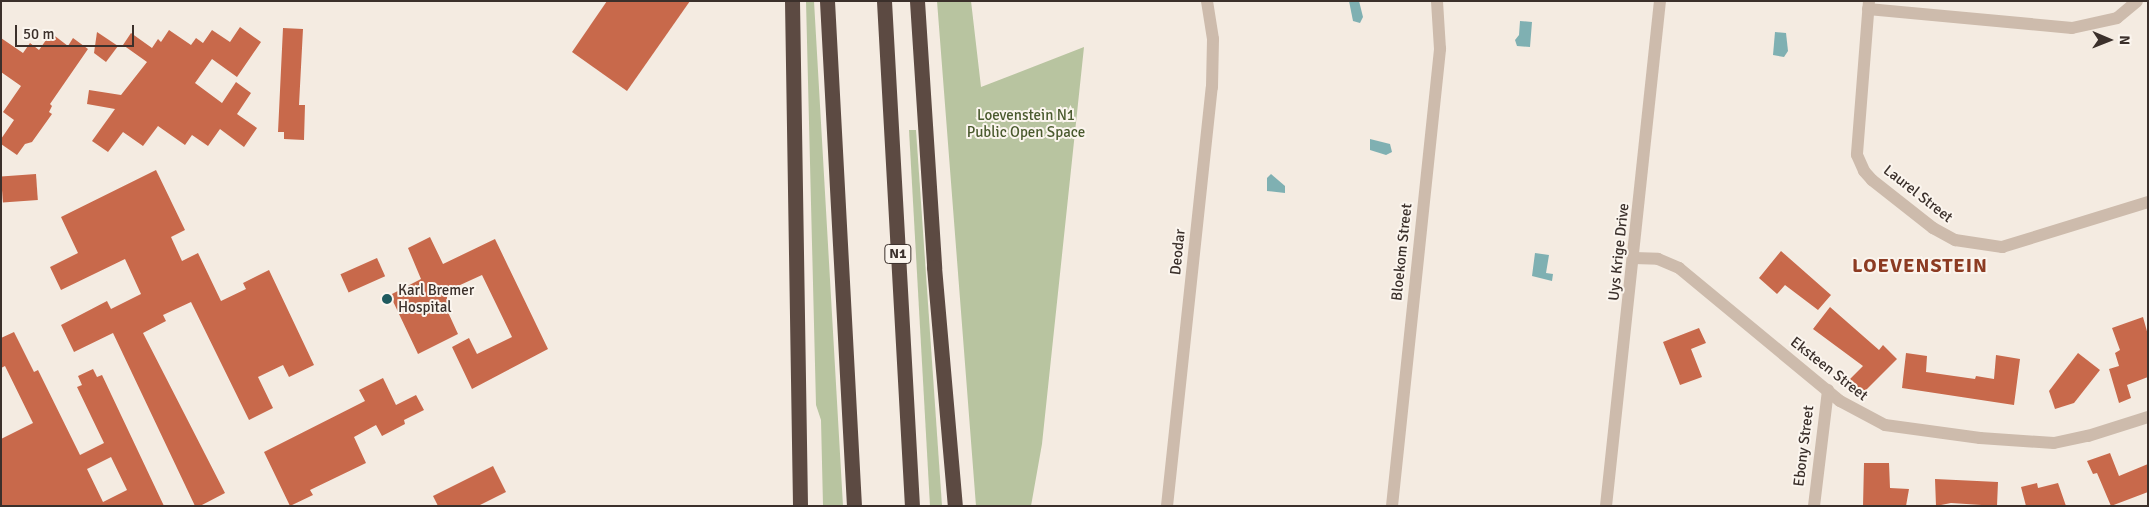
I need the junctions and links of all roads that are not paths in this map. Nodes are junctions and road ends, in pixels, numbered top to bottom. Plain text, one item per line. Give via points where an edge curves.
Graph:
1 (792, 1) edge
2 (827, 1) edge
3 (884, 1) edge
4 (917, 1) edge
5 (1207, 1) edge
6 (1437, 1) edge
7 (1660, 1) edge
8 (2137, 1) edge
9 (1869, 5) edge
10 (2148, 202) edge
11 (1634, 258) junction
12 (1828, 390) junction
13 (2148, 417) edge
14 (800, 506) edge
15 (854, 506) edge
16 (912, 506) edge
17 (956, 506) edge
18 (1167, 506) edge
19 (1392, 506) edge
20 (1606, 506) edge
21 (1814, 506) edge

1 - 14 highway
2 - 15 highway
3 - 16 highway, N1
4 - 17 highway via 934,268
5 - 18 street, Deodar via 1213,39 1212,87
6 - 19 street, Bloekom Street via 1440,49
7 - 11 street, Uys Krige Drive
8 - 9 street via 2117,18 2072,28
9 - 10 street, Laurel Street via 1857,155 1872,180 1933,228 1955,240 2002,246
11 - 12 street, Eksteen Street via 1658,260 1679,268
11 - 20 street, Uys Krige Drive
12 - 13 street, Eksteen Street via 1854,411 1885,425 2028,443 2054,443 2088,436
12 - 21 street, Ebony Street

